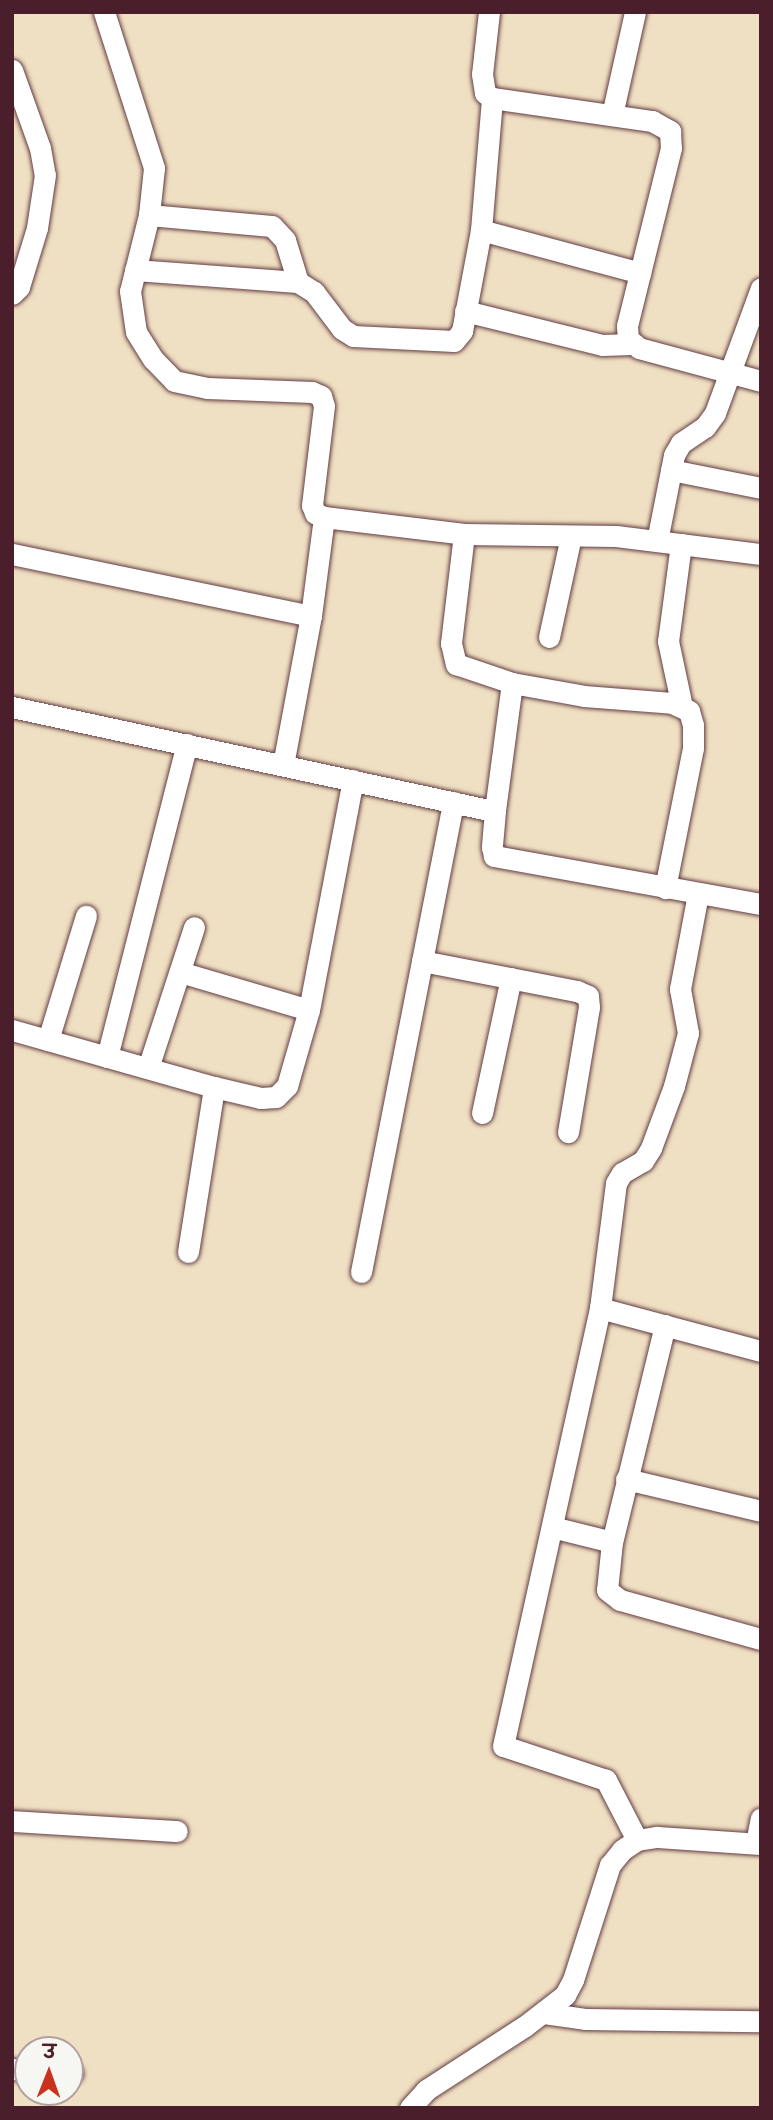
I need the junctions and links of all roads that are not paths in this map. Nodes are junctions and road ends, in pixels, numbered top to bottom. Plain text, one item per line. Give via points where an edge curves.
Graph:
1 (104, 12) edge
2 (489, 12) edge
3 (635, 12) edge
4 (12, 70) edge
5 (492, 98) junction
6 (27, 115) junction
7 (612, 115) junction
8 (12, 133) edge
9 (149, 215) junction
10 (481, 230) junction
11 (135, 270) junction
12 (640, 273) junction
13 (298, 282) junction
14 (761, 288) edge
15 (12, 294) edge
16 (465, 311) junction
17 (632, 344) junction
18 (730, 373) junction
19 (761, 381) edge
20 (671, 470) junction
21 (761, 488) edge
22 (324, 517) junction
23 (464, 534) junction
24 (571, 536) junction
25 (657, 541) junction
26 (681, 544) junction
27 (12, 554) edge
28 (761, 554) edge
29 (311, 616) junction
30 (549, 637) dead end
31 (512, 683) junction
32 (12, 707) edge
33 (682, 707) junction
34 (187, 744) junction
35 (283, 765) junction
36 (353, 780) junction
37 (453, 802) junction
38 (495, 811) junction
39 (664, 888) junction
40 (698, 894) junction
41 (761, 904) edge
42 (86, 916) dead end
43 (194, 928) dead end
44 (422, 961) junction
45 (180, 972) junction
46 (511, 978) junction
47 (309, 1010) junction
48 (12, 1030) edge
49 (48, 1040) junction
50 (107, 1057) junction
51 (148, 1068) junction
52 (214, 1087) junction
53 (482, 1113) dead end
54 (568, 1132) dead end
55 (188, 1252) dead end
56 (361, 1272) dead end
57 (600, 1308) junction
58 (665, 1325) junction
59 (761, 1350) edge
60 (626, 1479) junction
61 (761, 1511) edge
62 (552, 1527) junction
63 (612, 1542) junction
64 (761, 1639) edge
65 (761, 1818) edge
66 (12, 1821) edge
67 (177, 1831) dead end
68 (637, 1840) junction
69 (758, 1843) edge
70 (544, 2013) junction
71 (761, 2021) edge
72 (410, 2108) edge

1 - 9 street via 151,151 154,185
2 - 5 street via 482,74 485,93
3 - 7 street
4 - 6 street
5 - 7 street
5 - 10 street
6 - 8 street
6 - 15 street via 40,148 45,183 24,274
7 - 12 street via 661,123 670,131 671,148
9 - 11 street
9 - 13 street via 272,226 285,240
10 - 12 street
10 - 16 street
11 - 13 street
11 - 22 street via 130,304 136,332 174,381 207,388 312,392 323,398 312,505 315,513
12 - 17 street via 627,326
13 - 16 street via 314,292 342,329 353,336 454,341 462,331
14 - 18 street
16 - 17 street via 602,345
17 - 18 street
18 - 19 street
18 - 20 street via 710,422 681,443
20 - 21 street
20 - 25 street
22 - 23 street
22 - 29 street
23 - 24 street
23 - 31 street via 452,658 464,669
24 - 25 street
24 - 30 street
25 - 26 street
26 - 28 street
26 - 33 street via 668,641
27 - 29 street
29 - 35 street
31 - 33 street
31 - 38 street
32 - 34 street
33 - 39 street via 691,717 693,748
34 - 35 street
34 - 50 street
35 - 36 street
36 - 37 street
36 - 47 street
37 - 38 street
37 - 44 street
38 - 39 street via 494,856
39 - 40 street
40 - 41 street
40 - 57 street via 680,989 688,1032 652,1148 616,1182
42 - 49 street
43 - 45 street
44 - 46 street
44 - 56 street
45 - 47 street
45 - 51 street
46 - 53 street
46 - 54 street via 578,991 590,1000
47 - 52 street via 283,1092 261,1098
48 - 49 street
49 - 50 street
50 - 51 street
51 - 52 street
52 - 55 street
57 - 58 street
57 - 62 street
58 - 59 street
58 - 60 street
60 - 61 street
60 - 63 street
62 - 63 street
62 - 68 street via 503,1746 606,1780
63 - 64 street via 606,1586 612,1597
65 - 69 street
66 - 67 street
68 - 69 street via 681,1837
68 - 70 street via 610,1864 573,1980 565,1995
70 - 71 street via 585,2019
70 - 72 street via 426,2090

